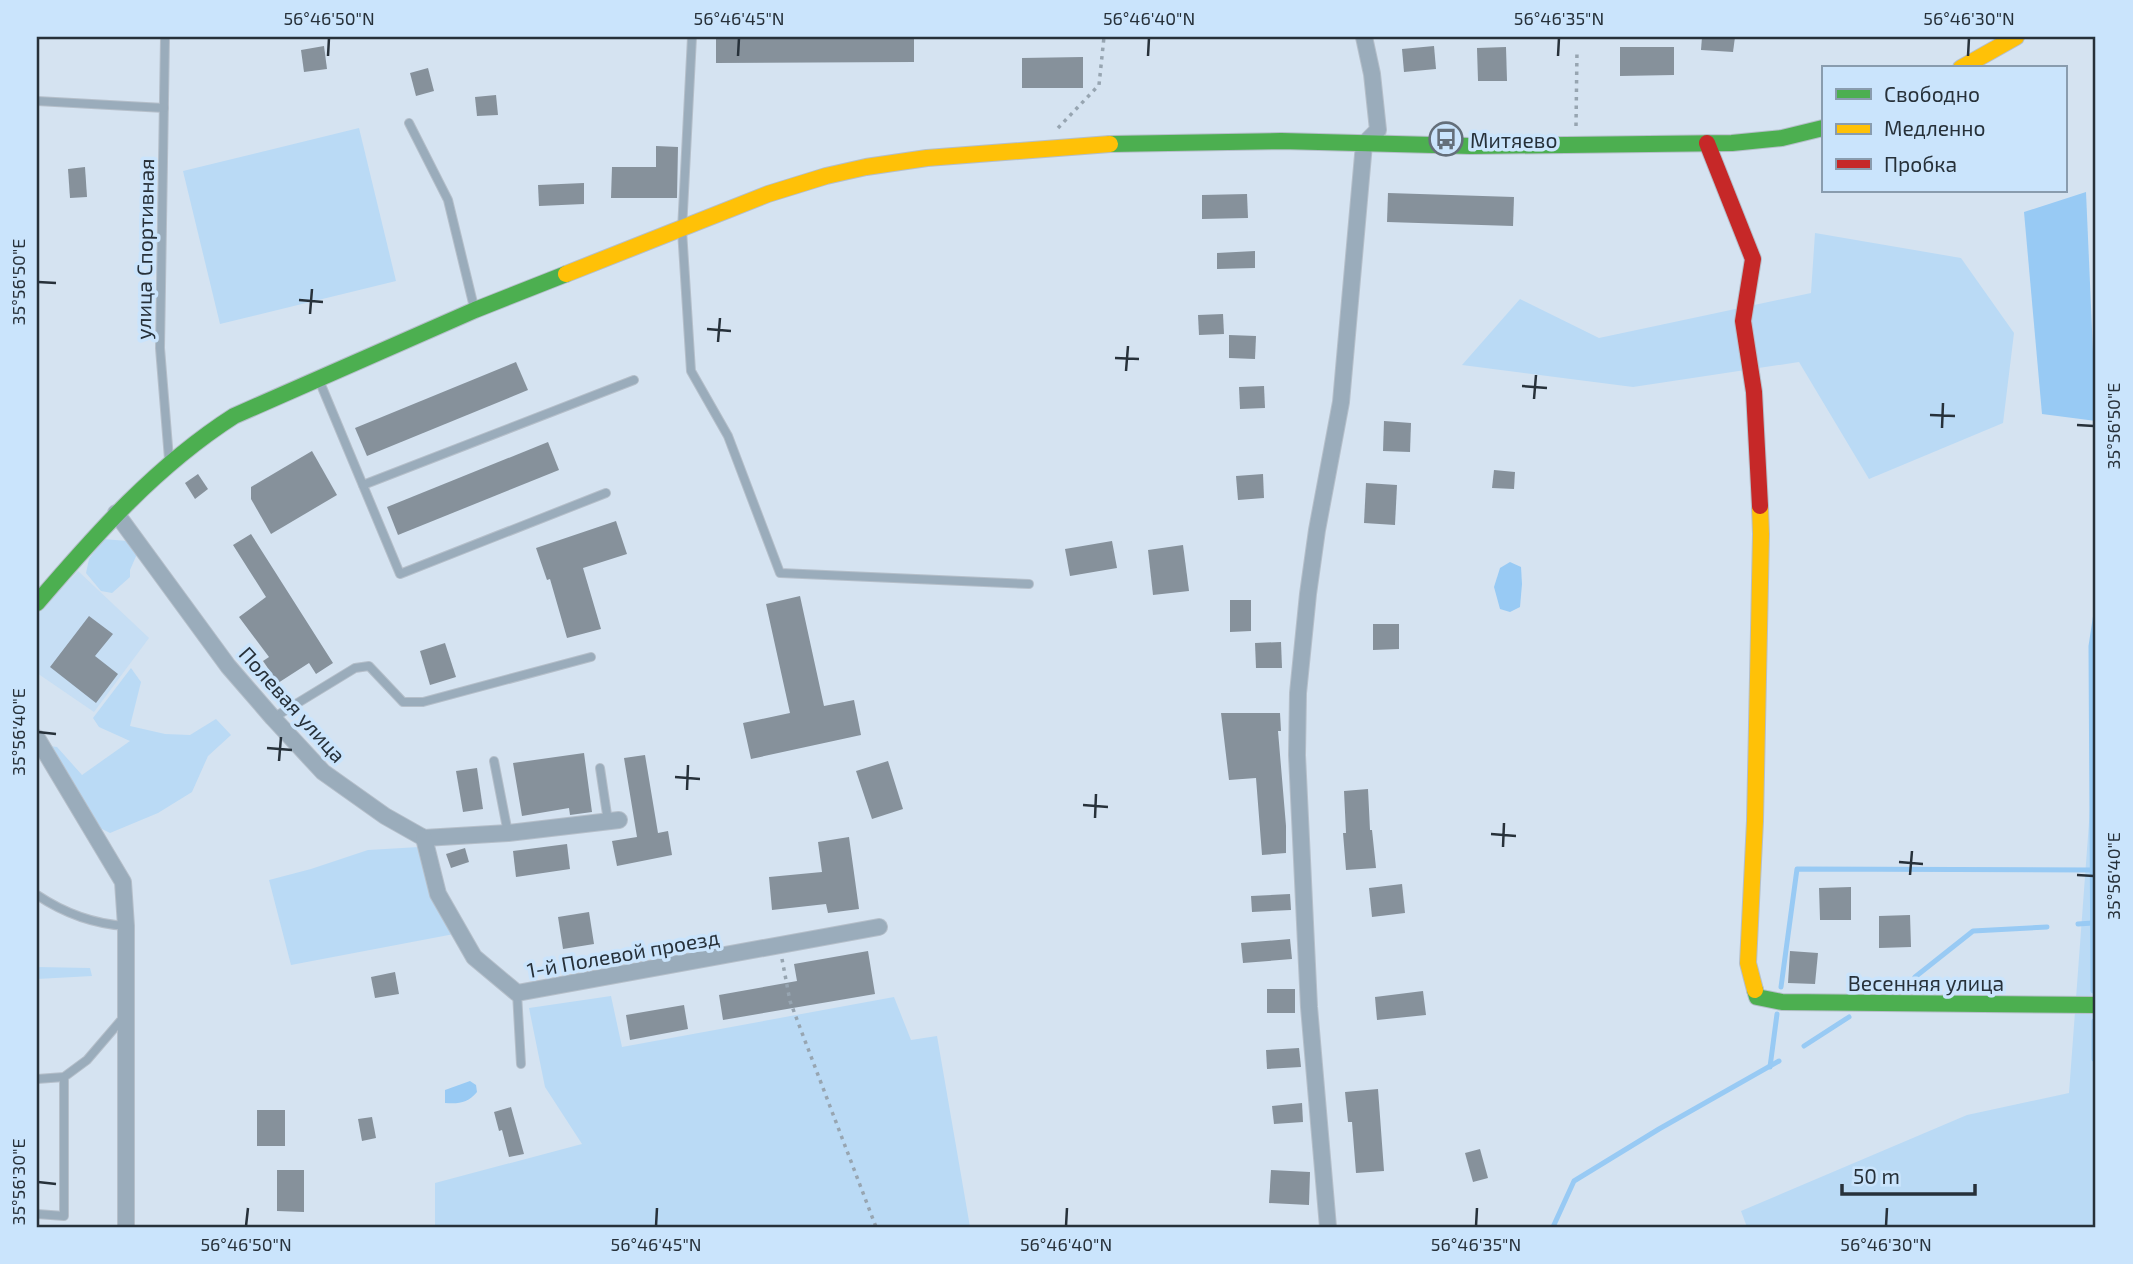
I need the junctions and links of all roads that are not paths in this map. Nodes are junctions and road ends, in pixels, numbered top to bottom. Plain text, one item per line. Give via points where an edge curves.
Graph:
1 (165, 37) edge
2 (692, 37) edge
3 (1364, 37) edge
4 (2016, 37) edge
5 (1965, 66) edge
6 (37, 101) edge
7 (164, 108) junction
8 (409, 123) dead end
9 (1822, 128) edge
10 (1707, 143) junction
11 (1364, 144) junction
12 (681, 230) junction
13 (475, 310) junction
14 (318, 378) junction
15 (634, 380) dead end
16 (170, 462) junction
17 (363, 485) junction
18 (606, 493) dead end
19 (116, 513) junction
20 (1029, 584) dead end
21 (37, 603) edge
22 (591, 657) dead end
23 (273, 718) junction
24 (37, 738) edge
25 (494, 761) dead end
26 (600, 768) dead end
27 (614, 821) joint
28 (508, 833) junction
29 (424, 838) junction
30 (37, 895) edge
31 (126, 926) junction
32 (879, 927) dead end
33 (517, 993) junction
34 (2096, 1004) edge
35 (125, 1016) junction
36 (521, 1064) dead end
37 (64, 1077) junction
38 (37, 1079) edge
39 (37, 1214) edge
40 (126, 1227) edge
41 (1328, 1227) edge

1 - 7 lane, улица Спортивная
2 - 12 lane
3 - 11 street via 1378,130
4 - 5 street
6 - 7 lane
7 - 16 lane, улица Спортивная via 160,348
8 - 13 lane via 448,200
9 - 10 street via 1765,140
10 - 11 street
10 - 34 street, Весенняя улица via 1754,259 1743,321 1754,392 1761,534 1748,963 1757,997 1782,1002
11 - 12 street via 1092,144 907,160 846,171 768,194
11 - 41 street via 1341,402 1313,556 1297,693 1309,1007
12 - 13 street
12 - 20 lane via 691,371 729,436 780,573
13 - 14 street
14 - 16 street via 234,416
14 - 17 lane
15 - 17 lane
16 - 19 street
17 - 18 lane via 400,574
19 - 21 street
19 - 23 street, Полевая улица via 228,666
22 - 23 lane via 423,702 403,702 369,666 355,668
23 - 29 street, Полевая улица via 323,772
24 - 31 street via 123,882
25 - 28 lane
26 - 27 lane
27 - 28 street
28 - 29 street
29 - 33 street, 1-й Полевой проезд via 438,894 474,957
30 - 31 lane via 84,919
31 - 35 street
32 - 33 street, 1-й Полевой проезд
33 - 36 lane
35 - 37 lane via 87,1060
35 - 40 street
37 - 38 lane
37 - 39 lane via 64,1216

